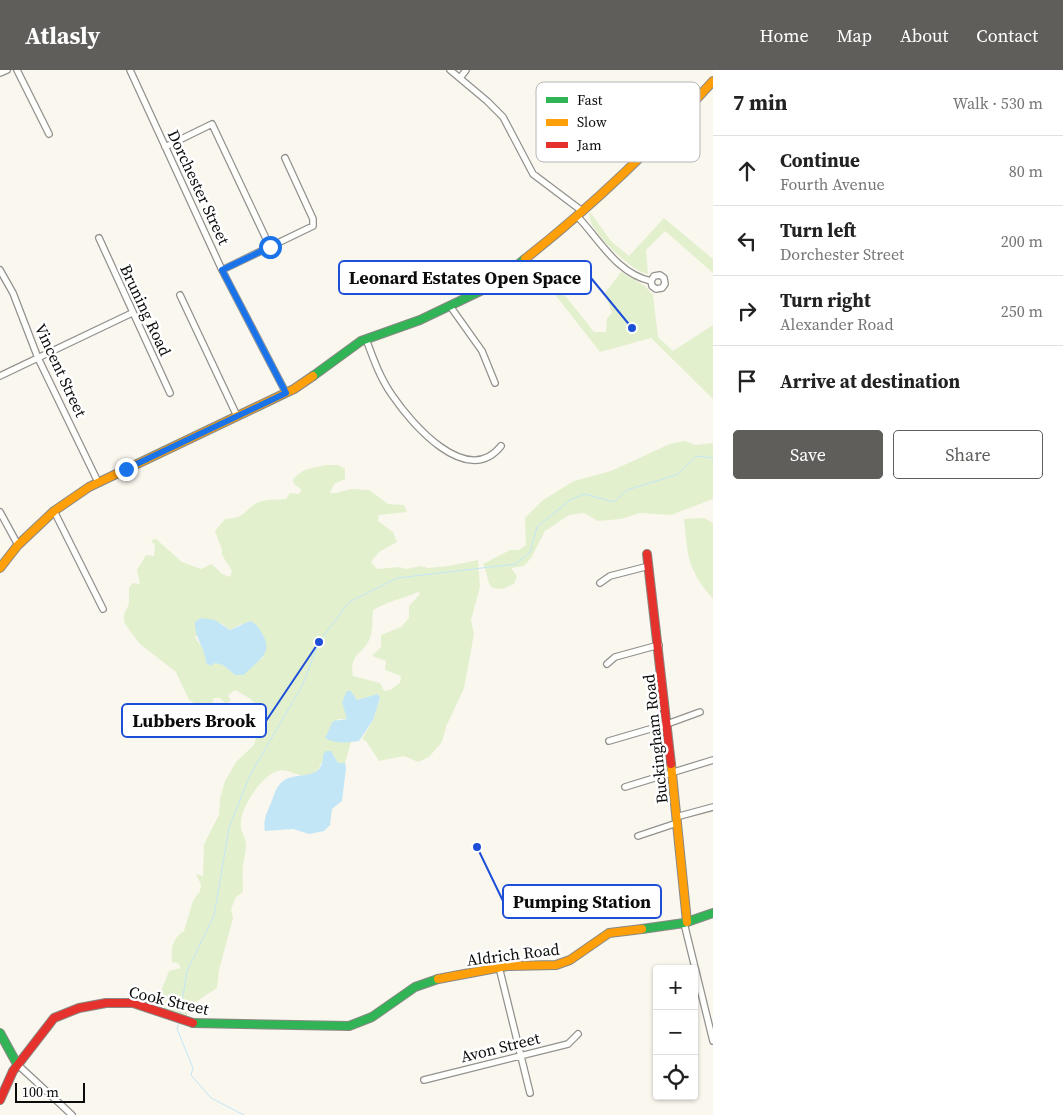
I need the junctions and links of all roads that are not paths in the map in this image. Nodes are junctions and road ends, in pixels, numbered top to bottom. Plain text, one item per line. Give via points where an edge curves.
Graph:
1 (7, 70) edge
2 (17, 70) edge
3 (130, 70) edge
4 (450, 70) edge
5 (466, 70) edge
6 (0, 73) edge
7 (460, 78) junction
8 (713, 81) edge
9 (700, 96) edge
10 (49, 134) dead end
11 (165, 147) junction
12 (285, 158) dead end
13 (633, 162) edge
14 (579, 213) junction
15 (99, 238) dead end
16 (270, 247) junction
17 (0, 270) edge
18 (222, 270) junction
19 (651, 280) dead end
20 (180, 295) dead end
21 (450, 306) junction
22 (132, 313) junction
23 (366, 339) junction
24 (38, 358) junction
25 (0, 376) edge
26 (495, 383) dead end
27 (170, 393) dead end
28 (286, 393) junction
29 (237, 416) junction
30 (501, 446) dead end
31 (98, 482) junction
32 (54, 511) junction
33 (0, 512) edge
34 (18, 546) junction
35 (647, 554) dead end
36 (649, 566) junction
37 (0, 568) edge
38 (600, 582) dead end
39 (103, 609) dead end
40 (659, 645) junction
41 (607, 664) dead end
42 (700, 712) dead end
43 (667, 724) junction
44 (610, 741) dead end
45 (713, 760) edge
46 (672, 772) junction
47 (625, 787) dead end
48 (713, 807) edge
49 (677, 820) junction
50 (638, 836) dead end
51 (713, 913) edge
52 (686, 923) junction
53 (499, 967) junction
54 (349, 1026) joint
55 (0, 1033) edge
56 (578, 1034) dead end
57 (713, 1041) edge
58 (521, 1057) junction
59 (18, 1064) junction
60 (424, 1080) dead end
61 (530, 1093) dead end
62 (0, 1100) edge
63 (72, 1115) edge

1 - 6 street
2 - 10 street
3 - 11 street, Dorchester Street
4 - 7 street
5 - 7 street
7 - 14 street via 503,117 533,174
8 - 9 street
11 - 16 street via 212,124
11 - 18 street, Dorchester Street
12 - 16 street via 313,224
13 - 14 street
14 - 19 street via 600,244 626,269
14 - 21 street via 540,250 502,278
15 - 22 street, Bruning Road
16 - 18 street
17 - 24 street, Vincent Street via 13,293
18 - 28 street, Dorchester Street
20 - 29 street
21 - 23 street via 412,324
21 - 26 street via 482,351
22 - 24 street
22 - 27 street, Bruning Road
23 - 28 street
23 - 30 street via 391,394 438,446 470,460 489,457
24 - 25 street
24 - 31 street, Vincent Street
28 - 29 street
29 - 31 street
31 - 32 street
32 - 34 street
32 - 39 street
33 - 34 street
34 - 37 street
35 - 36 street, Buckingham Road
36 - 38 street via 610,576
36 - 40 street, Buckingham Road
40 - 41 street via 614,658
40 - 43 street, Buckingham Road
42 - 43 street
43 - 44 street
43 - 46 street, Buckingham Road
45 - 46 street
46 - 47 street
46 - 49 street, Buckingham Road
48 - 49 street
49 - 50 street
49 - 52 street, Buckingham Road
51 - 52 street, Aldrich Road
52 - 53 street, Aldrich Road via 609,933 575,957 556,965
52 - 57 street
53 - 54 street, Aldrich Road via 423,983 372,1017
53 - 58 street
54 - 59 street, Cook Street via 197,1024 140,1004 106,1003 57,1015
55 - 59 street
56 - 58 street, Avon Street via 569,1044
58 - 60 street, Avon Street
58 - 61 street
59 - 62 street, Cook Street
59 - 63 street

